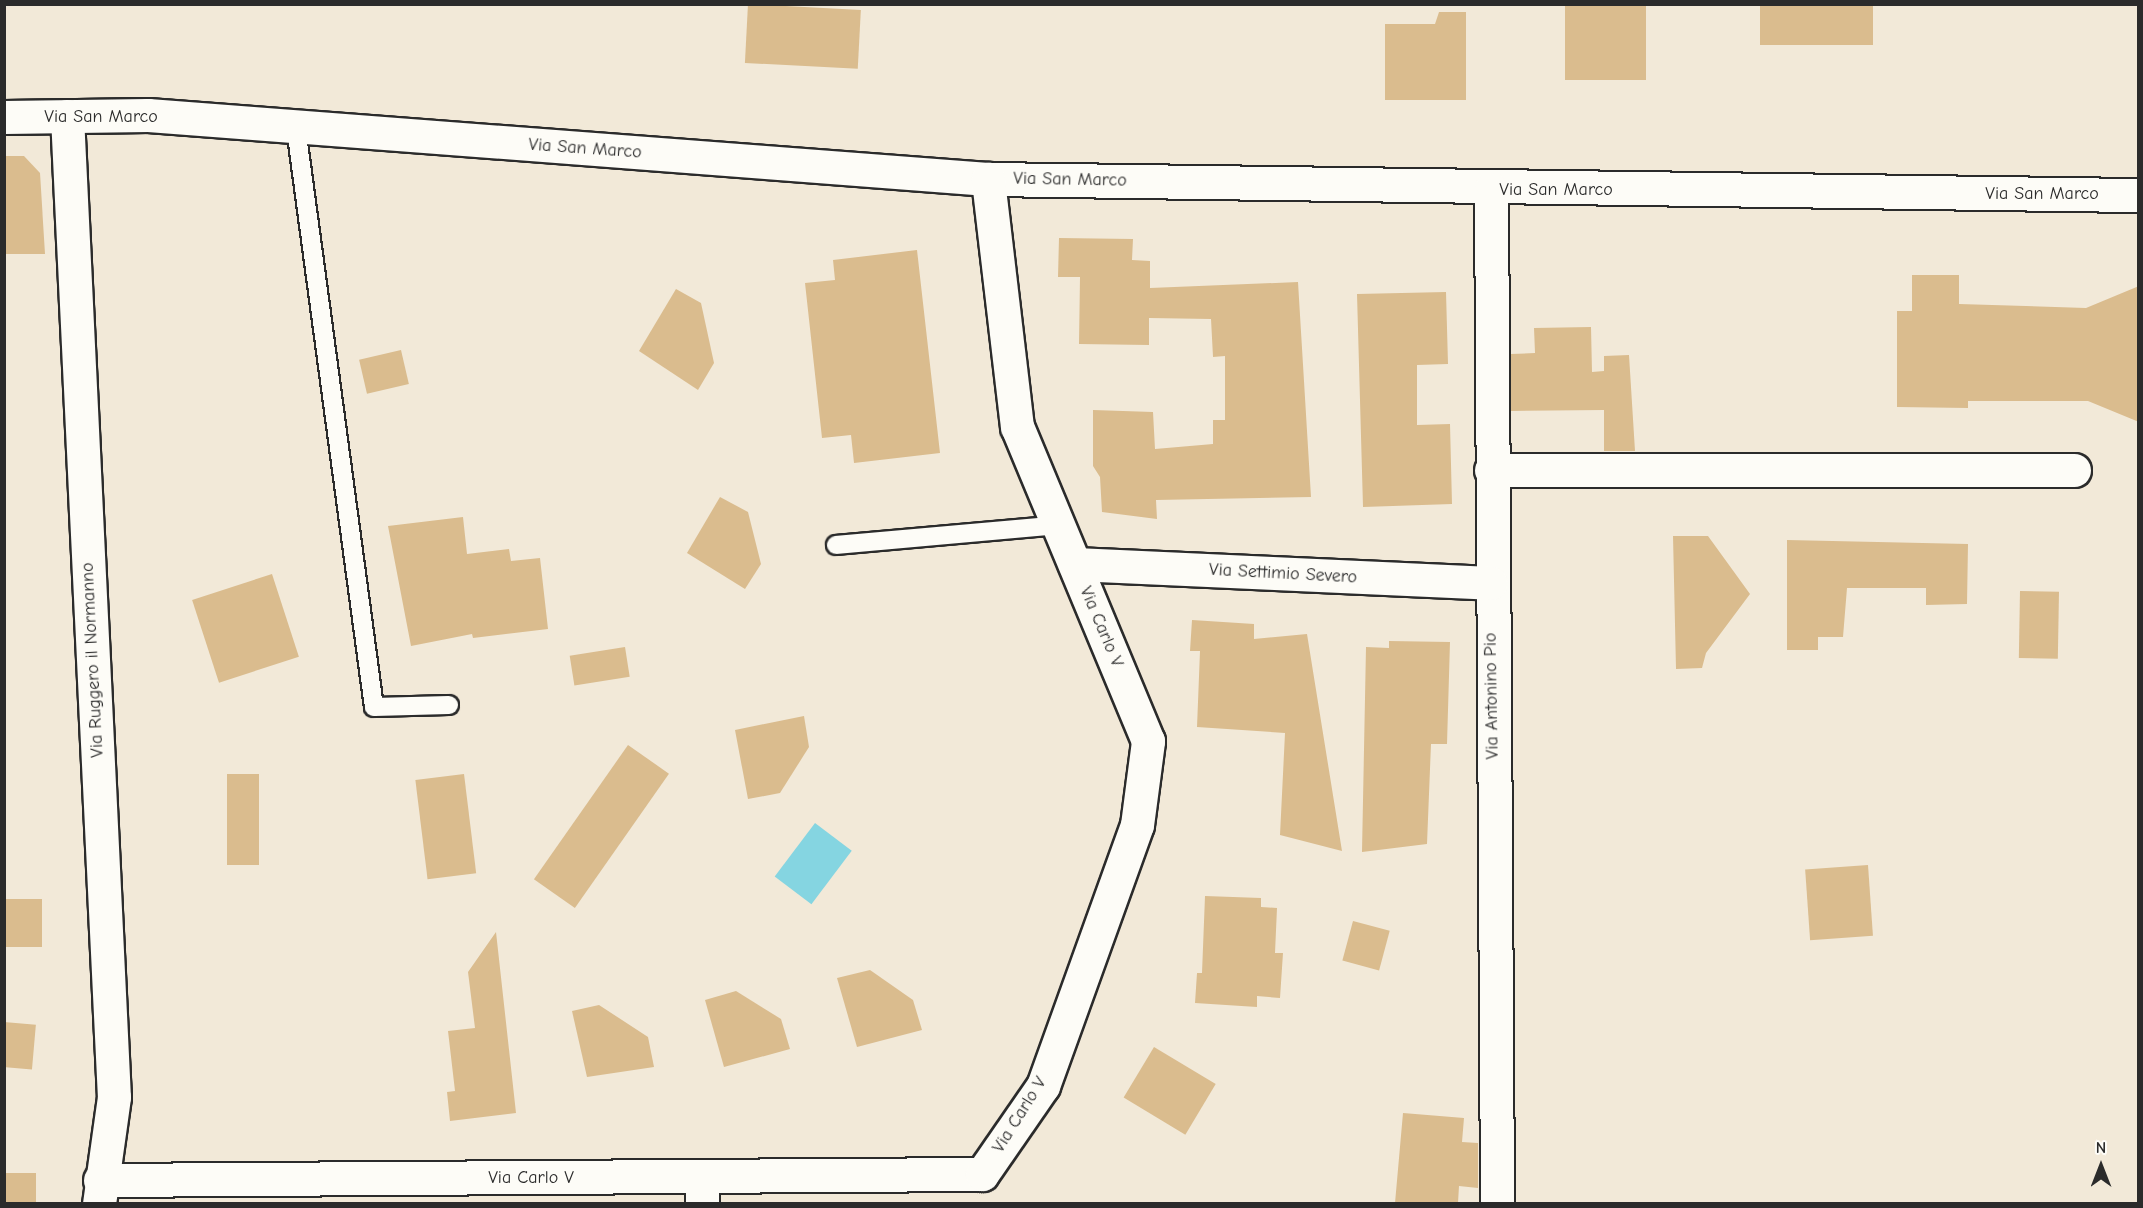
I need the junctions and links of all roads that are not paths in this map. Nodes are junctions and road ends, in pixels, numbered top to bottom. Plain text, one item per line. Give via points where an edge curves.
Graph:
1 (67, 116) junction
2 (4, 117) edge
3 (296, 128) junction
4 (988, 179) junction
5 (1491, 189) junction
6 (2139, 195) edge
7 (1491, 470) junction
8 (2074, 470) dead end
9 (1058, 525) junction
10 (837, 545) dead end
11 (1075, 564) junction
12 (1491, 583) junction
13 (449, 705) dead end
14 (702, 1190) edge
15 (99, 1192) edge
16 (1497, 1203) edge

1 - 2 street, Via San Marco
1 - 3 street, Via San Marco via 148,116
1 - 15 street, Via Ruggero il Normanno via 114,1097
3 - 4 street, Via San Marco
3 - 13 lane via 374,707
4 - 5 street, Via San Marco
4 - 9 street, Via Carlo V via 1017,427
5 - 6 street, Via San Marco
5 - 7 street, Via Antonino Pio
7 - 8 street
7 - 12 street, Via Antonino Pio
9 - 10 lane
9 - 11 street, Via Carlo V
11 - 12 street, Via Settimio Severo
11 - 14 street, Via Carlo V via 1148,741 1137,825 1043,1086 982,1174
12 - 16 street, Via Antonino Pio
14 - 15 street, Via Carlo V

